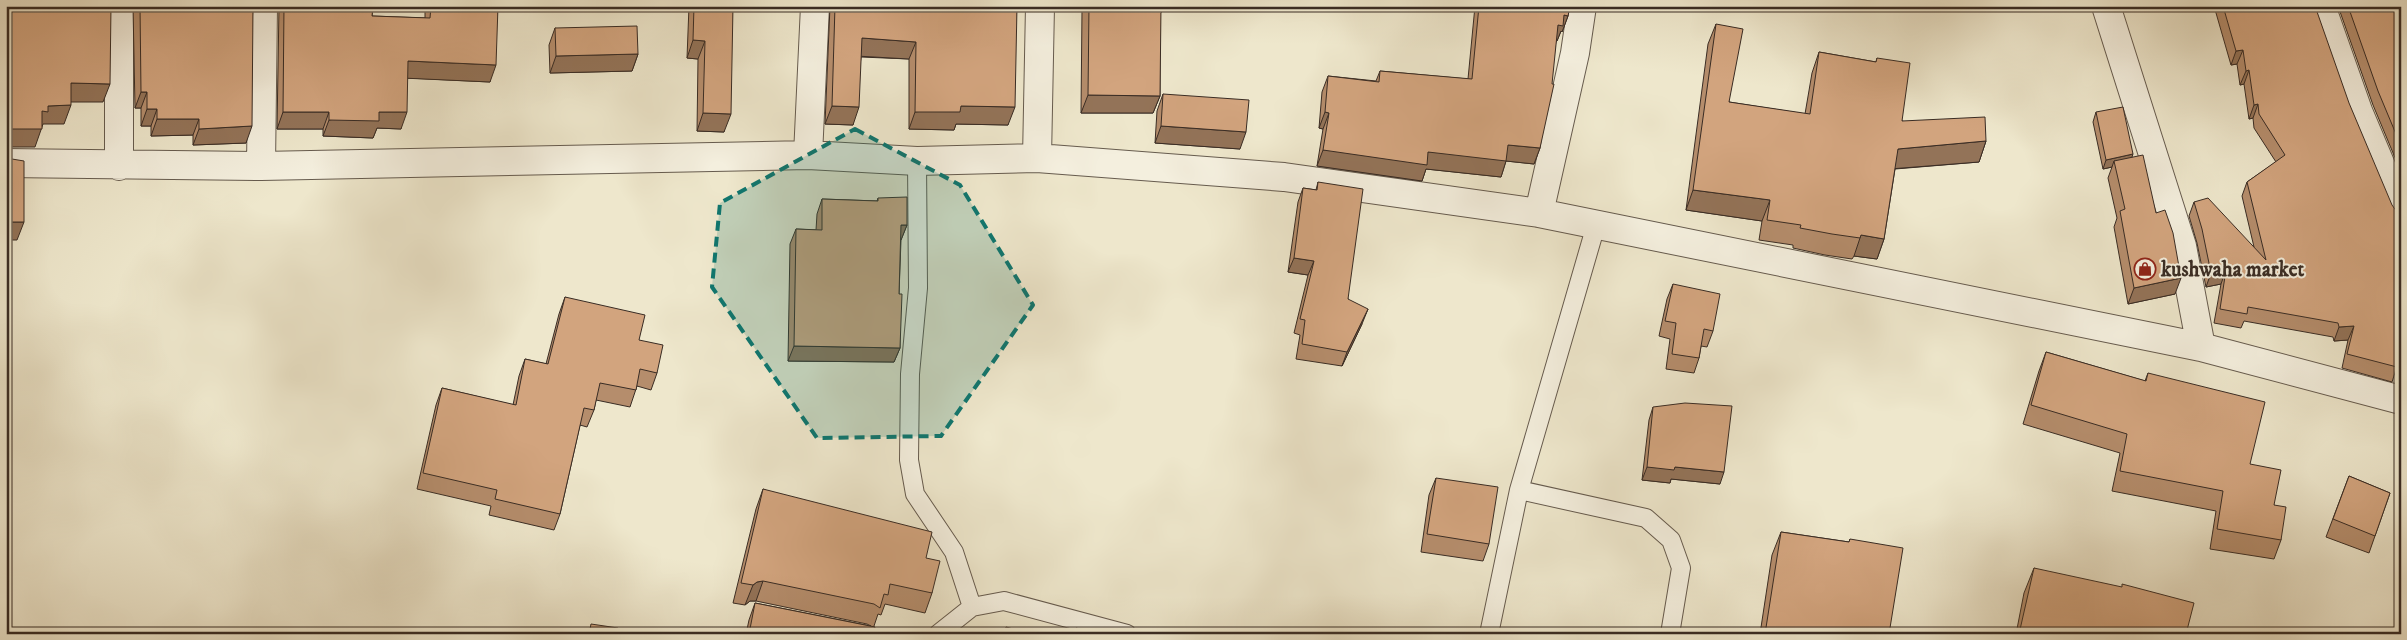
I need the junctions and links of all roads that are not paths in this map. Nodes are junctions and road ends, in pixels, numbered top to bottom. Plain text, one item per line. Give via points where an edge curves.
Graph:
1 (119, 6) edge
2 (263, 6) edge
3 (815, 6) edge
4 (1040, 6) edge
5 (1582, 6) edge
6 (2106, 6) edge
7 (2321, 6) edge
8 (808, 155) junction
9 (1037, 158) junction
10 (917, 161) junction
11 (6, 163) edge
12 (118, 166) junction
13 (261, 166) junction
14 (1539, 213) junction
15 (2401, 213) edge
16 (1596, 225) junction
17 (2201, 347) junction
18 (2401, 400) edge
19 (1519, 490) junction
20 (972, 607) junction
21 (938, 634) edge
22 (1127, 634) edge
23 (1489, 634) edge
24 (1670, 634) edge

1 - 12 street
2 - 13 street
3 - 8 street
4 - 9 street
5 - 14 street via 1575,53
6 - 17 street via 2182,246
7 - 15 street via 2358,111
8 - 10 street
8 - 13 street
9 - 10 street
9 - 14 street via 1284,178
10 - 20 lane via 918,288 910,374 908,460 915,494 954,552
11 - 12 street
12 - 13 street
14 - 16 street
16 - 17 street
16 - 19 lane
17 - 18 street
19 - 23 lane
19 - 24 lane via 1646,518 1670,540 1681,568
20 - 21 lane
20 - 22 lane via 1004,601

